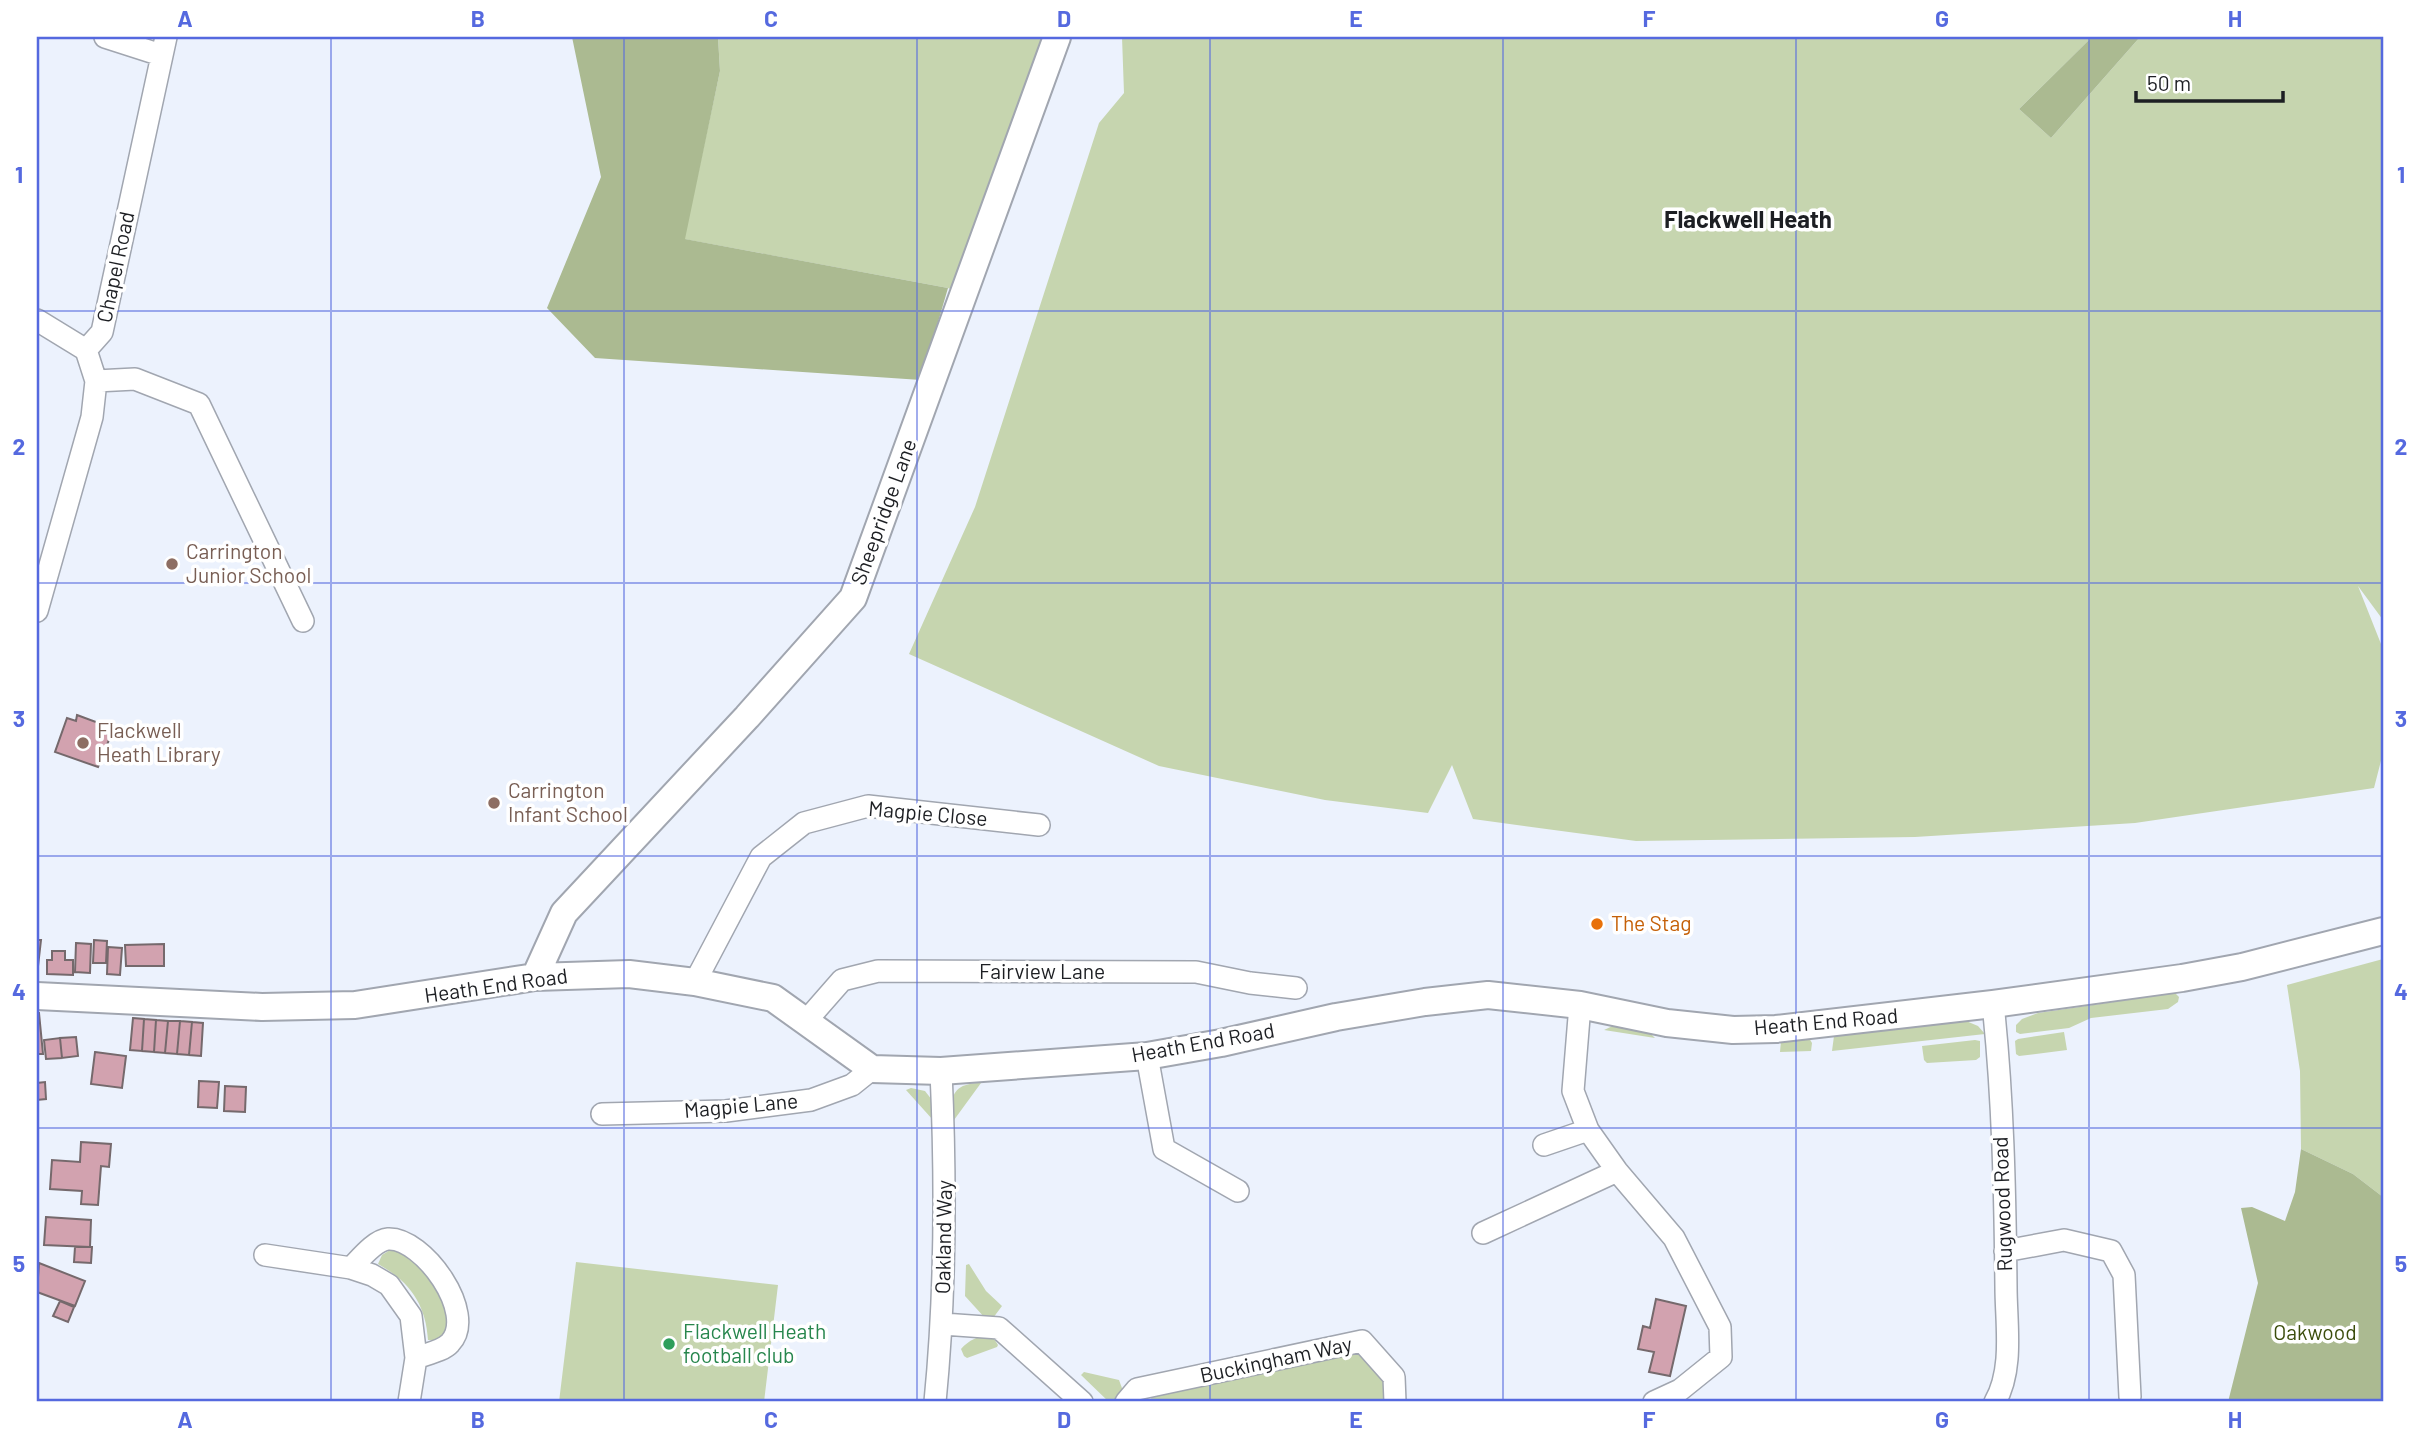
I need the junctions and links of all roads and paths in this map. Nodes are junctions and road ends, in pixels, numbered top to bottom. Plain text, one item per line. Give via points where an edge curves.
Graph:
1 (105, 37) edge
2 (1057, 37) edge
3 (164, 46) edge
4 (37, 320) edge
5 (86, 350) junction
6 (96, 381) junction
7 (37, 611) edge
8 (303, 621) dead end
9 (1039, 825) dead end
10 (2383, 931) edge
11 (536, 977) junction
12 (695, 982) junction
13 (1296, 988) dead end
14 (37, 996) edge
15 (1993, 1004) junction
16 (1580, 1005) junction
17 (807, 1020) junction
18 (1147, 1056) junction
19 (872, 1069) junction
20 (941, 1070) junction
21 (603, 1114) dead end
22 (1588, 1130) junction
23 (1544, 1145) dead end
24 (1617, 1171) junction
25 (1238, 1191) dead end
26 (1483, 1233) dead end
27 (2006, 1251) junction
28 (265, 1255) dead end
29 (351, 1268) junction
30 (943, 1324) junction
31 (416, 1358) junction
32 (2130, 1397) dead end
33 (410, 1402) edge
34 (935, 1402) edge
35 (1082, 1402) edge
36 (1126, 1402) edge
37 (1395, 1402) edge
38 (1654, 1402) edge
39 (1995, 1402) edge

1 - 3 street
2 - 11 street, Sheepridge Lane via 853,598 564,913
3 - 5 street, Chapel Road via 102,332
4 - 5 street
5 - 6 street, Chapel Road
6 - 7 street, Chapel Road via 92,417
6 - 8 street via 135,379 199,404
9 - 12 street, Magpie Close via 868,806 804,823 761,857
10 - 15 street, Heath End Road via 2242,967
11 - 12 street, Heath End Road via 629,974
11 - 14 street, Heath End Road via 355,1005 262,1007
12 - 17 street, Heath End Road via 773,998
13 - 17 street, Fairview Lane via 1196,972 878,971 842,980
15 - 16 street, Heath End Road via 1755,1030 1667,1023
15 - 27 street, Rugwood Road
16 - 18 street, Heath End Road via 1488,995 1425,1002
16 - 22 street via 1573,1091
17 - 19 street, Heath End Road
18 - 20 street, Heath End Road
18 - 25 street via 1164,1149
19 - 20 street, Heath End Road
19 - 21 street, Magpie Lane via 852,1085 811,1100 726,1111
20 - 30 street, Oakland Way
22 - 23 street
22 - 24 street
24 - 26 street
24 - 38 street via 1674,1238 1720,1327 1721,1357 1680,1390
27 - 32 street via 2064,1240 2111,1251 2124,1275
27 - 39 street, Rugwood Road via 2006,1369
28 - 29 street
29 - 31 street via 388,1286 411,1316
29 - 31 street via 385,1239 402,1240 421,1253 445,1283 458,1310 459,1328 450,1345
30 - 34 street, Oakland Way
30 - 35 street via 999,1328
31 - 33 street
36 - 37 street, Buckingham Way via 1137,1389 1362,1341 1394,1377

